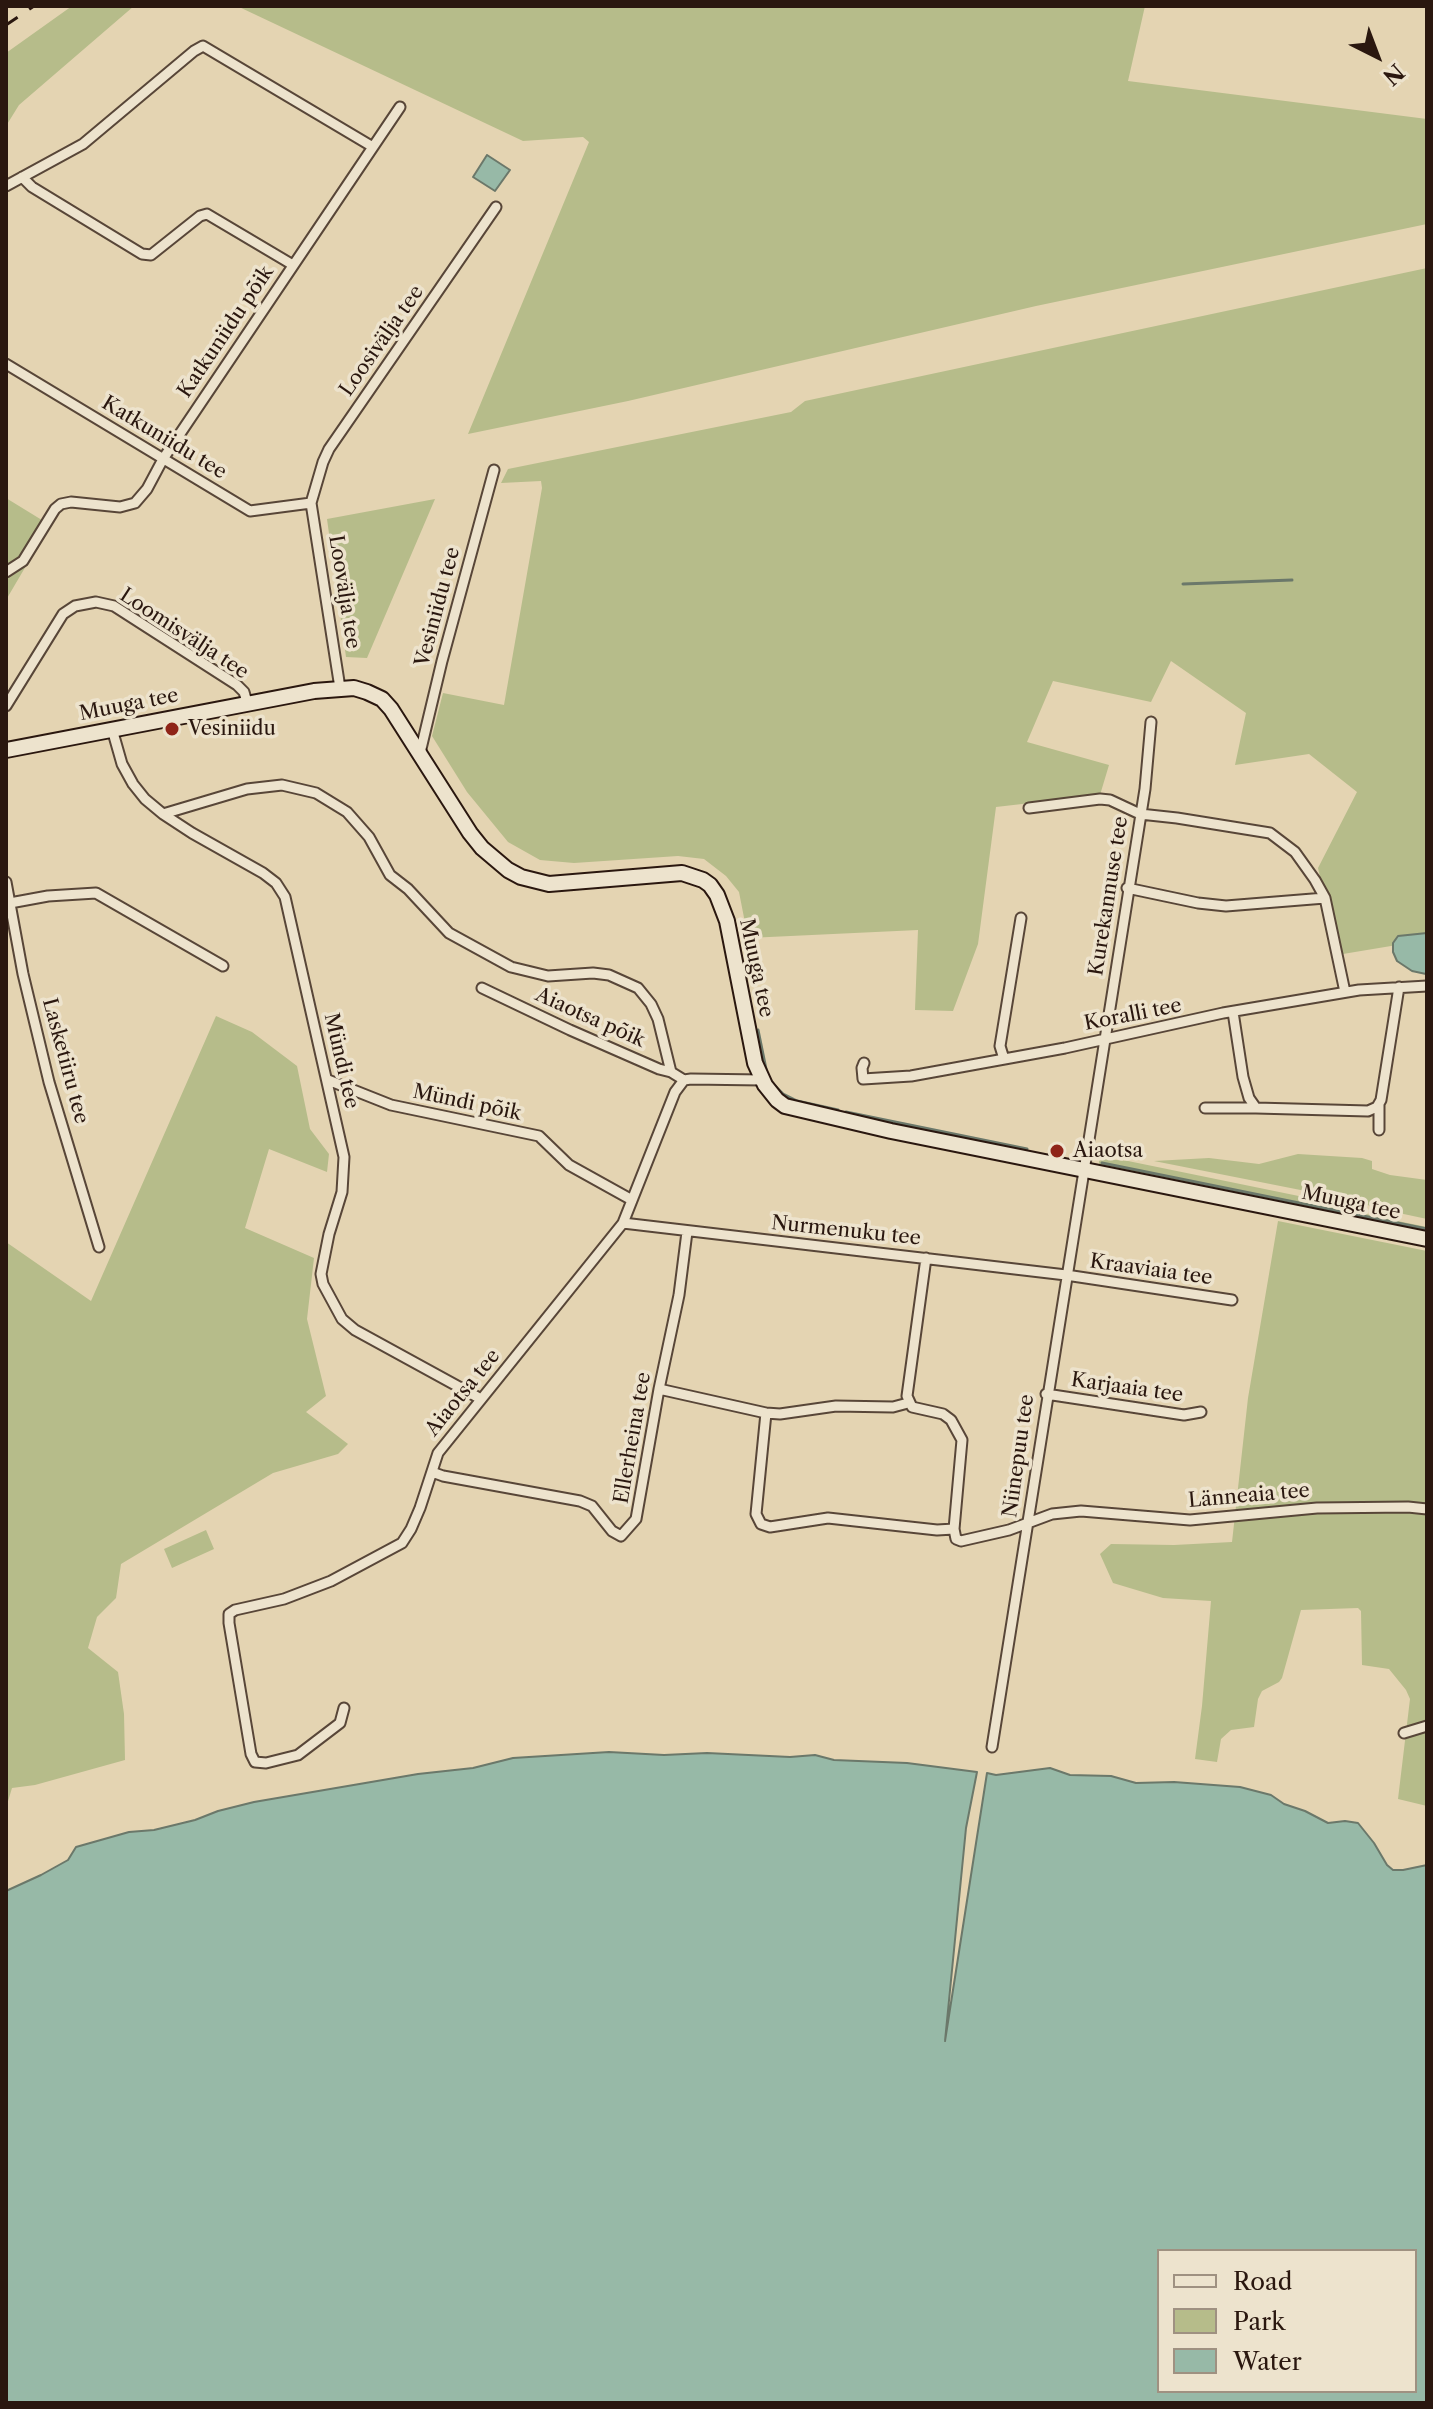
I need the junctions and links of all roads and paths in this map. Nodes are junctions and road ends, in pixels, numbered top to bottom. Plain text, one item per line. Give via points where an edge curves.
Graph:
1 (400, 107) dead end
2 (373, 147) junction
3 (22, 177) junction
4 (6, 186) edge
5 (496, 207) dead end
6 (293, 265) junction
7 (6, 364) edge
8 (163, 459) junction
9 (494, 470) dead end
10 (311, 503) junction
11 (6, 572) edge
12 (340, 688) junction
13 (247, 702) junction
14 (6, 706) edge
15 (1151, 722) dead end
16 (112, 729) junction
17 (6, 750) edge
18 (420, 753) junction
19 (1029, 808) dead end
20 (163, 814) junction
21 (1140, 814) junction
22 (6, 882) edge
23 (1127, 888) junction
24 (1325, 898) junction
25 (10, 903) junction
26 (1021, 918) dead end
27 (223, 966) dead end
28 (1427, 986) edge
29 (1399, 987) junction
30 (482, 988) dead end
31 (1345, 992) junction
32 (1233, 1012) junction
33 (1105, 1038) junction
34 (1004, 1059) junction
35 (864, 1063) dead end
36 (671, 1072) junction
37 (328, 1080) junction
38 (684, 1080) junction
39 (762, 1080) junction
40 (1379, 1104) junction
41 (1205, 1108) dead end
42 (1256, 1108) junction
43 (1379, 1130) dead end
44 (1084, 1171) junction
45 (632, 1200) junction
46 (623, 1223) junction
47 (687, 1232) junction
48 (1427, 1239) edge
49 (99, 1247) dead end
50 (926, 1258) junction
51 (1066, 1275) junction
52 (1232, 1300) dead end
53 (659, 1389) junction
54 (1046, 1394) junction
55 (481, 1399) junction
56 (908, 1403) junction
57 (1201, 1412) dead end
58 (766, 1413) junction
59 (432, 1472) junction
60 (1427, 1509) edge
61 (1028, 1522) junction
62 (954, 1529) junction
63 (344, 1708) dead end
64 (1427, 1726) edge
65 (1404, 1733) dead end
66 (992, 1747) dead end

1 - 2 street, Katkuniidu põik
2 - 3 street via 203,46 83,144
2 - 6 street, Katkuniidu põik
3 - 4 street
3 - 6 street via 142,254 151,255 207,214
5 - 10 street, Loosivälja tee via 329,449
6 - 8 street, Katkuniidu põik
7 - 8 street, Katkuniidu tee
8 - 10 street, Katkuniidu tee via 250,511
8 - 11 street, Katkuniidu põik via 135,503 61,504 23,561
9 - 18 street, Vesiniidu tee
10 - 12 street, Loovälja tee
12 - 13 street, Muuga tee
12 - 18 street, Muuga tee via 382,699
13 - 14 street, Loomisvälja tee via 237,685 114,606 96,602 63,614
13 - 16 street, Muuga tee
15 - 21 street, Kurekannuse tee
16 - 17 street, Muuga tee
16 - 20 street, Mündi tee via 133,784
18 - 39 street, Muuga tee via 482,848 521,877 549,884 682,873 710,885 727,921
19 - 21 street via 1100,799
20 - 36 street via 247,789 282,785 316,793 347,812 369,837 390,875 449,933 511,967 548,976 609,975 638,988 658,1019
20 - 37 street, Mündi tee via 281,889
21 - 23 street, Kurekannuse tee
21 - 24 street via 1270,833 1295,852
22 - 25 street, Lasketiiru tee
23 - 24 street via 1226,906
23 - 33 street, Kurekannuse tee
24 - 31 street
25 - 27 street via 96,893
25 - 49 street, Lasketiiru tee via 49,1082
26 - 34 street via 1000,1046
28 - 29 street, Koralli tee
29 - 31 street, Koralli tee
29 - 40 street
30 - 36 street, Aiaotsa põik
31 - 32 street, Koralli tee
32 - 33 street, Koralli tee
32 - 42 street via 1243,1077
33 - 34 street, Koralli tee
33 - 44 street, Kurekannuse tee
34 - 35 street, Koralli tee via 875,1079 863,1079
36 - 38 street, Aiaotsa põik
37 - 45 street, Mündi põik via 391,1105 539,1136 569,1165
37 - 55 street, Mündi tee via 345,1174 323,1284 342,1319 355,1330
38 - 39 street
38 - 45 street, Aiaotsa tee
39 - 44 street, Muuga tee via 777,1100 796,1110
40 - 42 street via 1368,1111
40 - 43 street
41 - 42 street
44 - 48 street, Muuga tee
44 - 51 street, Niinepuu tee
45 - 46 street, Aiaotsa tee
46 - 47 street, Nurmenuku tee
46 - 55 street, Aiaotsa tee
47 - 50 street, Nurmenuku tee
47 - 53 street, Ellerheina tee
50 - 51 street, Nurmenuku tee
50 - 56 street
51 - 52 street, Kraaviaia tee
51 - 54 street, Niinepuu tee
53 - 58 street
53 - 59 street, Ellerheina tee via 636,1519 621,1536 580,1501
54 - 57 street, Karjaaia tee via 1184,1415
54 - 61 street, Niinepuu tee
55 - 59 street, Aiaotsa tee via 438,1453
56 - 58 street
56 - 62 street via 943,1414 962,1440
58 - 62 street via 756,1514 761,1524 828,1518
59 - 63 street, Aiaotsa tee via 402,1543 331,1581 229,1614 255,1762 298,1755 340,1723
60 - 61 street, Länneaia tee via 1317,1508 1190,1520 1081,1511
61 - 62 street, Länneaia tee via 961,1541
61 - 66 street, Niinepuu tee
64 - 65 street

